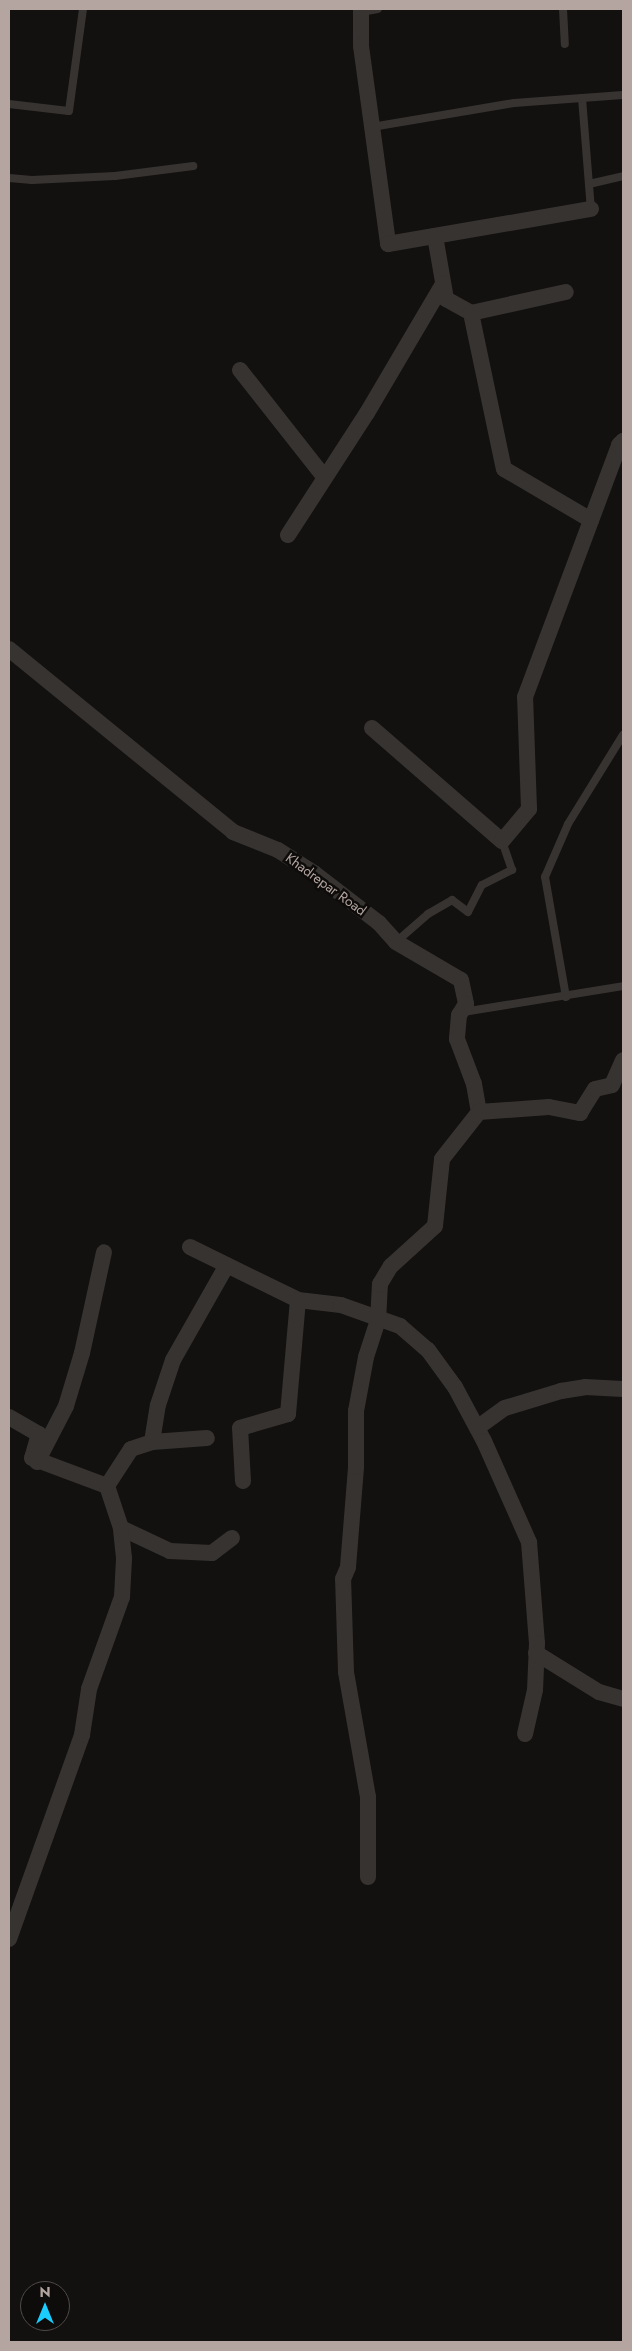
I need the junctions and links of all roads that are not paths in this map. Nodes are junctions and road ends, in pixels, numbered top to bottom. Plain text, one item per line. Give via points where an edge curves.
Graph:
1 (83, 9) edge
2 (378, 9) edge
3 (563, 9) edge
4 (361, 10) edge
5 (565, 44) dead end
6 (623, 95) edge
7 (582, 98) junction
8 (9, 104) edge
9 (372, 126) junction
10 (193, 166) dead end
11 (623, 176) edge
12 (9, 178) edge
13 (589, 184) junction
14 (591, 210) joint
15 (434, 236) junction
16 (443, 284) junction
17 (566, 292) dead end
18 (471, 313) junction
19 (240, 370) dead end
20 (623, 441) edge
21 (617, 468) edge
22 (325, 478) junction
23 (591, 520) junction
24 (288, 535) dead end
25 (9, 649) edge
26 (372, 728) dead end
27 (623, 735) edge
28 (502, 841) junction
29 (396, 942) junction
30 (623, 986) edge
31 (566, 997) junction
32 (463, 1012) junction
33 (623, 1060) edge
34 (479, 1112) junction
35 (190, 1247) dead end
36 (104, 1252) dead end
37 (227, 1265) junction
38 (298, 1300) junction
39 (378, 1321) junction
40 (623, 1389) edge
41 (9, 1417) edge
42 (477, 1428) junction
43 (207, 1438) dead end
44 (152, 1442) junction
45 (37, 1462) junction
46 (243, 1481) dead end
47 (106, 1486) junction
48 (121, 1528) junction
49 (232, 1538) dead end
50 (536, 1653) junction
51 (623, 1699) edge
52 (525, 1734) dead end
53 (368, 1877) dead end
54 (9, 1940) edge

1 - 8 lane via 69,111
2 - 4 lane
3 - 5 lane
4 - 9 street via 361,46
6 - 7 lane
7 - 9 lane via 514,103
7 - 13 lane
9 - 15 street via 388,244
10 - 12 lane via 115,176
11 - 13 lane
13 - 14 lane
14 - 15 street
15 - 16 street
16 - 18 street via 446,299
16 - 22 street
17 - 18 street
18 - 23 street via 504,469
19 - 22 street
20 - 21 street
21 - 23 street
22 - 24 street
23 - 28 street via 525,697 529,809
25 - 29 street, Khadrepar Road via 233,832 278,850 314,873 379,922
26 - 28 street
27 - 31 lane via 568,824 545,876
28 - 29 lane via 512,870 482,884 468,912 452,900 428,914
29 - 32 street, Khadrepar Road via 461,980 465,990
30 - 31 lane
31 - 32 lane
32 - 34 street, Khadrepar Road via 459,1015 457,1039 474,1084
33 - 34 street via 612,1084 595,1089 580,1114 549,1107
34 - 39 street via 442,1159 435,1226 391,1266 380,1284
35 - 37 street
36 - 45 street via 82,1354 68,1397
37 - 38 street
37 - 44 street via 173,1360 158,1405
38 - 39 street via 341,1305
38 - 46 street via 288,1414 240,1428
39 - 42 street via 400,1326 428,1350
39 - 53 street via 366,1357 356,1411 356,1467 348,1567 344,1579 346,1672 368,1796
40 - 42 street via 585,1387 561,1391 505,1408
41 - 45 street via 39,1434 31,1452
42 - 50 street via 529,1542
43 - 44 street
44 - 47 street via 132,1449
45 - 47 street
47 - 48 street
48 - 49 street via 170,1551 212,1553
48 - 54 street via 124,1558 122,1597 89,1689 82,1735
50 - 51 street via 599,1692
50 - 52 street via 535,1690

